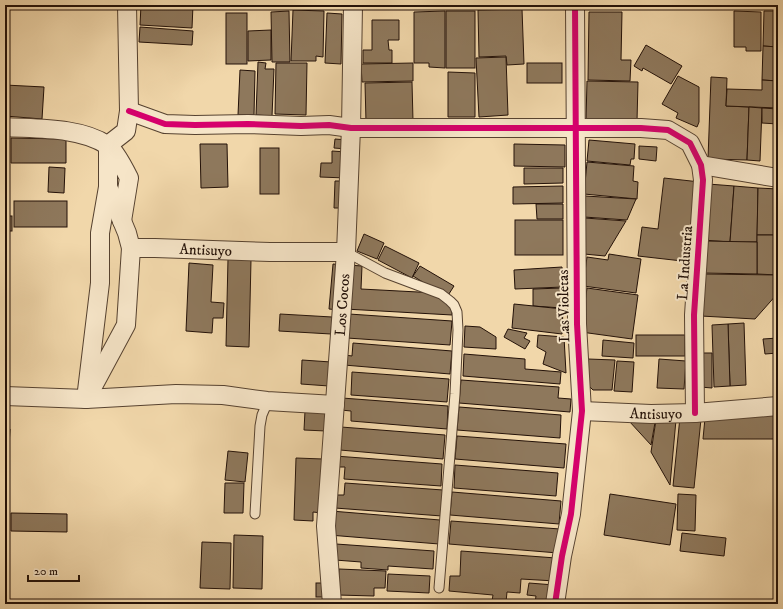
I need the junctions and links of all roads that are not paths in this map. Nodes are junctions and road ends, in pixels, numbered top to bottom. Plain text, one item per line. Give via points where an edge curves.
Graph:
1 (127, 5) edge
2 (353, 5) edge
3 (575, 5) edge
4 (129, 112) junction
5 (575, 127) junction
6 (5, 128) edge
7 (351, 128) junction
8 (108, 145) junction
9 (701, 165) junction
10 (778, 178) edge
11 (108, 187) junction
12 (122, 221) junction
13 (131, 248) junction
14 (346, 252) junction
15 (5, 396) edge
16 (86, 399) junction
17 (268, 401) junction
18 (336, 405) junction
19 (778, 406) edge
20 (582, 411) junction
21 (695, 413) junction
22 (255, 514) dead end
23 (439, 588) dead end
24 (332, 604) edge
25 (555, 604) edge

1 - 4 street
2 - 7 street, Los Cocos
3 - 5 street, Las Violetas
4 - 7 street via 165,124 329,125
4 - 8 street via 126,131
5 - 7 street
5 - 9 street, La Industria via 668,130 690,144
5 - 20 street, Las Violetas via 577,324
6 - 8 street via 82,133
7 - 14 street, Los Cocos
8 - 11 street
8 - 12 street via 129,178
9 - 10 street
9 - 21 street, La Industria via 703,180 694,315
11 - 12 street
11 - 16 street via 100,233 100,283
12 - 13 street
13 - 14 street, Antisuyo
13 - 16 street via 126,325
14 - 18 street, Los Cocos
14 - 23 lane via 385,273 436,292 454,305 456,312 458,330
15 - 16 street
16 - 17 street via 176,394 222,395
17 - 18 street
17 - 22 lane via 260,426
18 - 24 street, Los Cocos via 326,526
19 - 21 street, Antisuyo
20 - 21 street, Antisuyo
20 - 25 street, Las Violetas via 571,514

